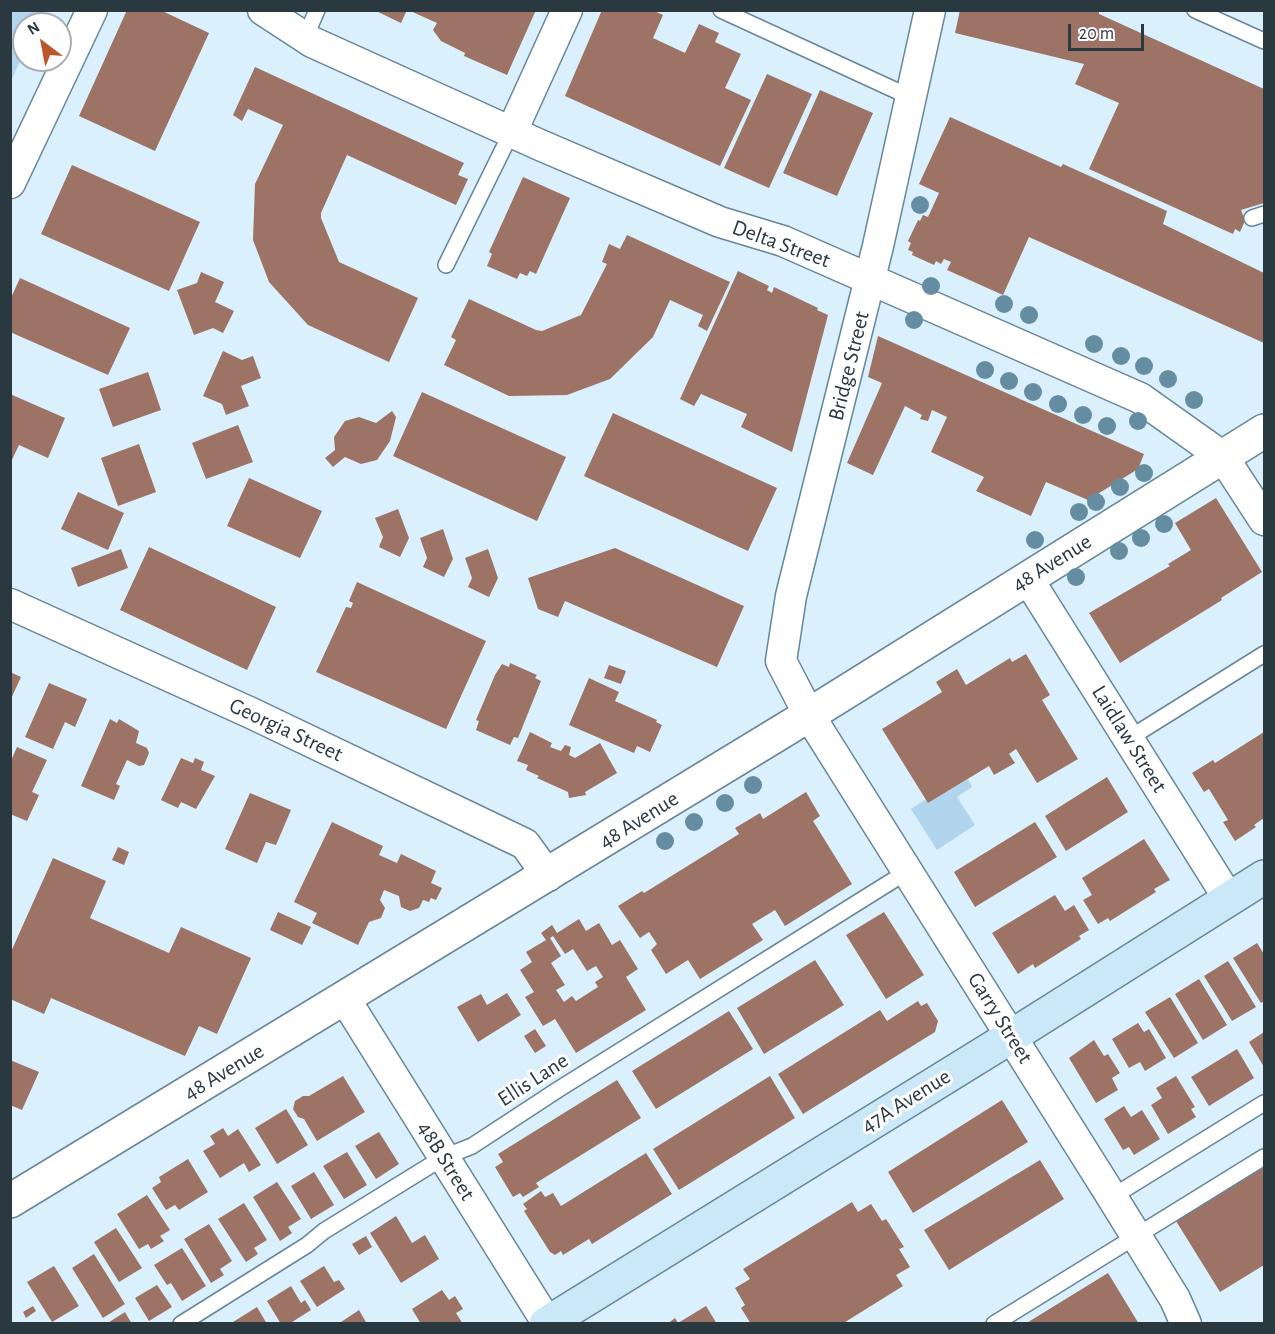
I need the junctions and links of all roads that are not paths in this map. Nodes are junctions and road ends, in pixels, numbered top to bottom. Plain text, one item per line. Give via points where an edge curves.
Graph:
1 (92, 10) edge
2 (263, 10) edge
3 (317, 10) edge
4 (567, 10) edge
5 (721, 10) edge
6 (930, 10) edge
7 (1195, 10) edge
8 (305, 38) junction
9 (1264, 41) edge
10 (910, 97) junction
11 (512, 131) junction
12 (10, 183) edge
13 (446, 266) dead end
14 (870, 279) junction
15 (1264, 432) edge
16 (1223, 457) junction
17 (1264, 520) edge
18 (1028, 579) junction
19 (10, 604) edge
20 (1264, 654) edge
21 (809, 715) junction
22 (1128, 739) junction
23 (908, 871) junction
24 (548, 876) junction
25 (1264, 877) edge
26 (1229, 899) junction
27 (345, 999) junction
28 (1012, 1036) junction
29 (1264, 1103) edge
30 (444, 1157) junction
31 (1264, 1157) edge
32 (1112, 1197) junction
33 (10, 1202) edge
34 (1137, 1237) junction
35 (181, 1323) edge
36 (547, 1323) edge
37 (994, 1323) edge
38 (1186, 1323) edge

1 - 12 street
2 - 8 street, Delta Street
3 - 8 lane
4 - 11 street
5 - 10 lane
6 - 10 street, Bridge Street
7 - 9 lane
8 - 11 street, Delta Street
10 - 14 street, Bridge Street
11 - 13 lane
11 - 14 street, Delta Street via 720,222 783,241
14 - 16 street, Delta Street via 1140,398
14 - 21 street, Bridge Street via 791,596 781,661
15 - 16 street, 48 Avenue
16 - 17 street, Delta Street
16 - 18 street, 48 Avenue
18 - 21 street, 48 Avenue
18 - 22 street, Laidlaw Street
19 - 24 street, Georgia Street via 251,713 525,844
20 - 22 lane
21 - 23 street, Garry Street
21 - 24 street, 48 Avenue
22 - 26 street, Laidlaw Street
23 - 28 street, Garry Street
23 - 30 lane, Ellis Lane via 472,1146
24 - 27 street, 48 Avenue
25 - 26 main road, 47A Avenue
26 - 28 main road, 47A Avenue
27 - 30 street, 48B Street
27 - 33 street, 48 Avenue
28 - 32 street, Garry Street
28 - 36 main road, 47A Avenue
29 - 32 lane
30 - 35 lane, Ellis Lane
30 - 36 street, 48B Street
31 - 34 lane
32 - 34 street, Garry Street
34 - 37 lane
34 - 38 street, Garry Street

